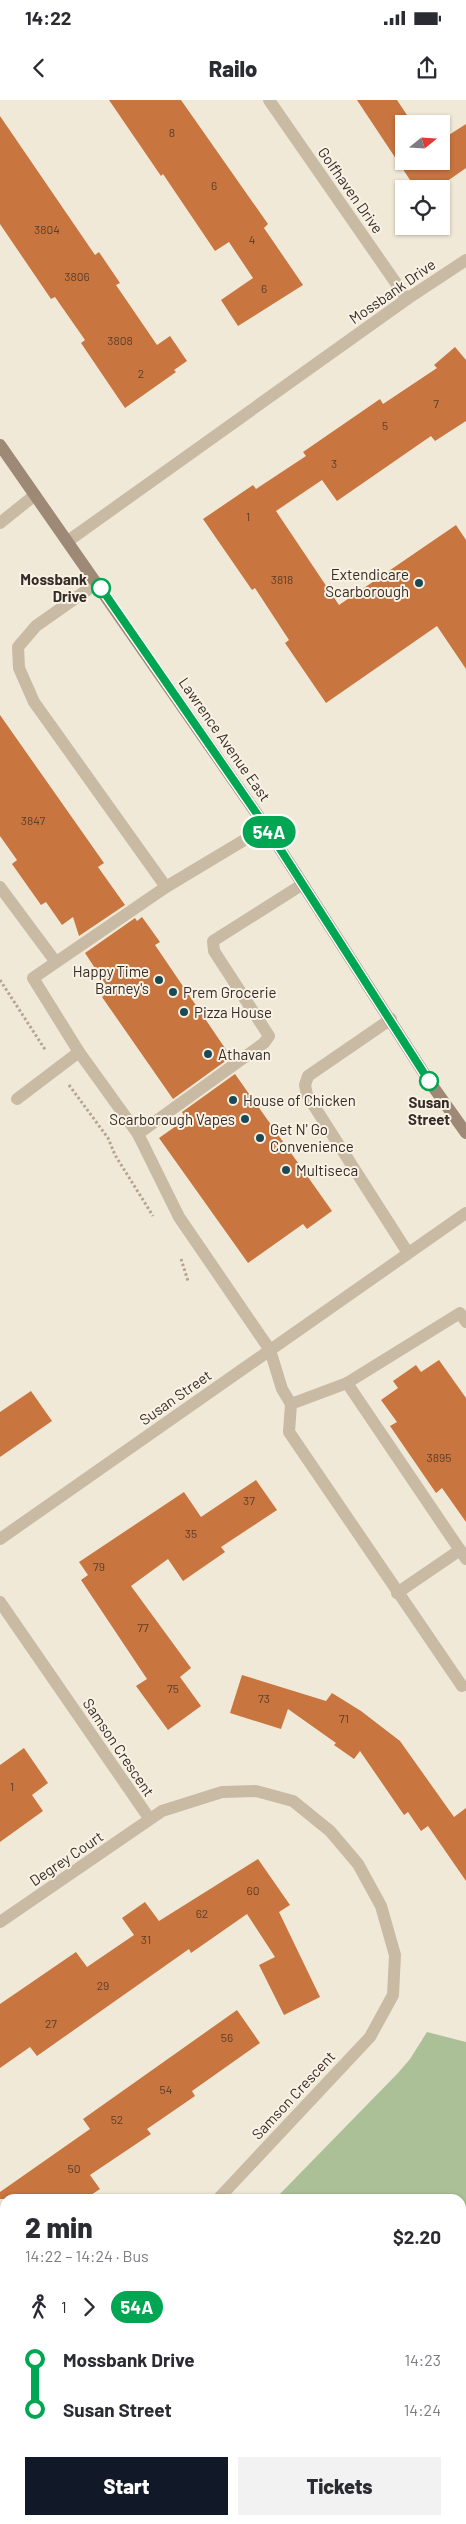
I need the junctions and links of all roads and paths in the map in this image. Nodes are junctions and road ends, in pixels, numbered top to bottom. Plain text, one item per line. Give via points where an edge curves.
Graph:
1 (269, 100) edge
2 (466, 260) edge
3 (407, 299) junction
4 (0, 445) edge
5 (35, 495) junction
6 (0, 523) edge
7 (68, 541) junction
8 (97, 583) junction
9 (266, 827) junction
10 (303, 884) junction
11 (0, 887) edge
12 (166, 887) junction
13 (55, 961) junction
14 (0, 980) edge
15 (391, 1019) junction
16 (79, 1052) junction
17 (58, 1069) junction
18 (17, 1099) dead end
19 (466, 1133) edge
20 (138, 1134) junction
21 (466, 1213) edge
22 (156, 1220) dead end
23 (408, 1253) junction
24 (180, 1257) dead end
25 (188, 1281) dead end
26 (466, 1322) edge
27 (270, 1350) junction
28 (347, 1383) junction
29 (292, 1404) junction
30 (0, 1539) edge
31 (463, 1554) edge
32 (398, 1592) junction
33 (0, 1602) edge
34 (462, 1686) dead end
35 (149, 1818) junction
36 (0, 1922) edge
37 (223, 2194) edge

1 - 3 street, Golfhaven Drive
2 - 3 street, Mossbank Drive
3 - 7 street, Mossbank Drive
4 - 5 main road, Lawrence Avenue East
5 - 6 street
5 - 7 main road, Lawrence Avenue East
7 - 8 main road, Lawrence Avenue East
8 - 9 main road, Lawrence Avenue East
8 - 12 street via 36,626 18,647 19,668 34,702
9 - 10 main road, Lawrence Avenue East
9 - 12 street
10 - 15 main road, Lawrence Avenue East
10 - 20 street via 213,942 214,951 269,1036 264,1043
11 - 13 street
12 - 13 street
13 - 16 street via 33,978
14 - 17 path
15 - 19 main road, Lawrence Avenue East
15 - 23 street via 308,1076 304,1085
16 - 17 street
16 - 20 street
17 - 18 street
17 - 22 path via 108,1138 114,1155
20 - 27 street via 179,1217
21 - 23 street, Susan Street
23 - 27 street, Susan Street
24 - 25 path
26 - 28 street via 460,1313
27 - 29 street via 282,1389
27 - 30 street, Susan Street
28 - 29 street
28 - 31 street
29 - 32 street via 288,1432
31 - 32 street
32 - 34 street
33 - 35 street, Samson Crescent
35 - 36 street, Degrey Court
35 - 37 street, Samson Crescent via 162,1810 222,1792 256,1791 293,1800 330,1831 358,1864 382,1906 395,1955 393,1995 370,2037

